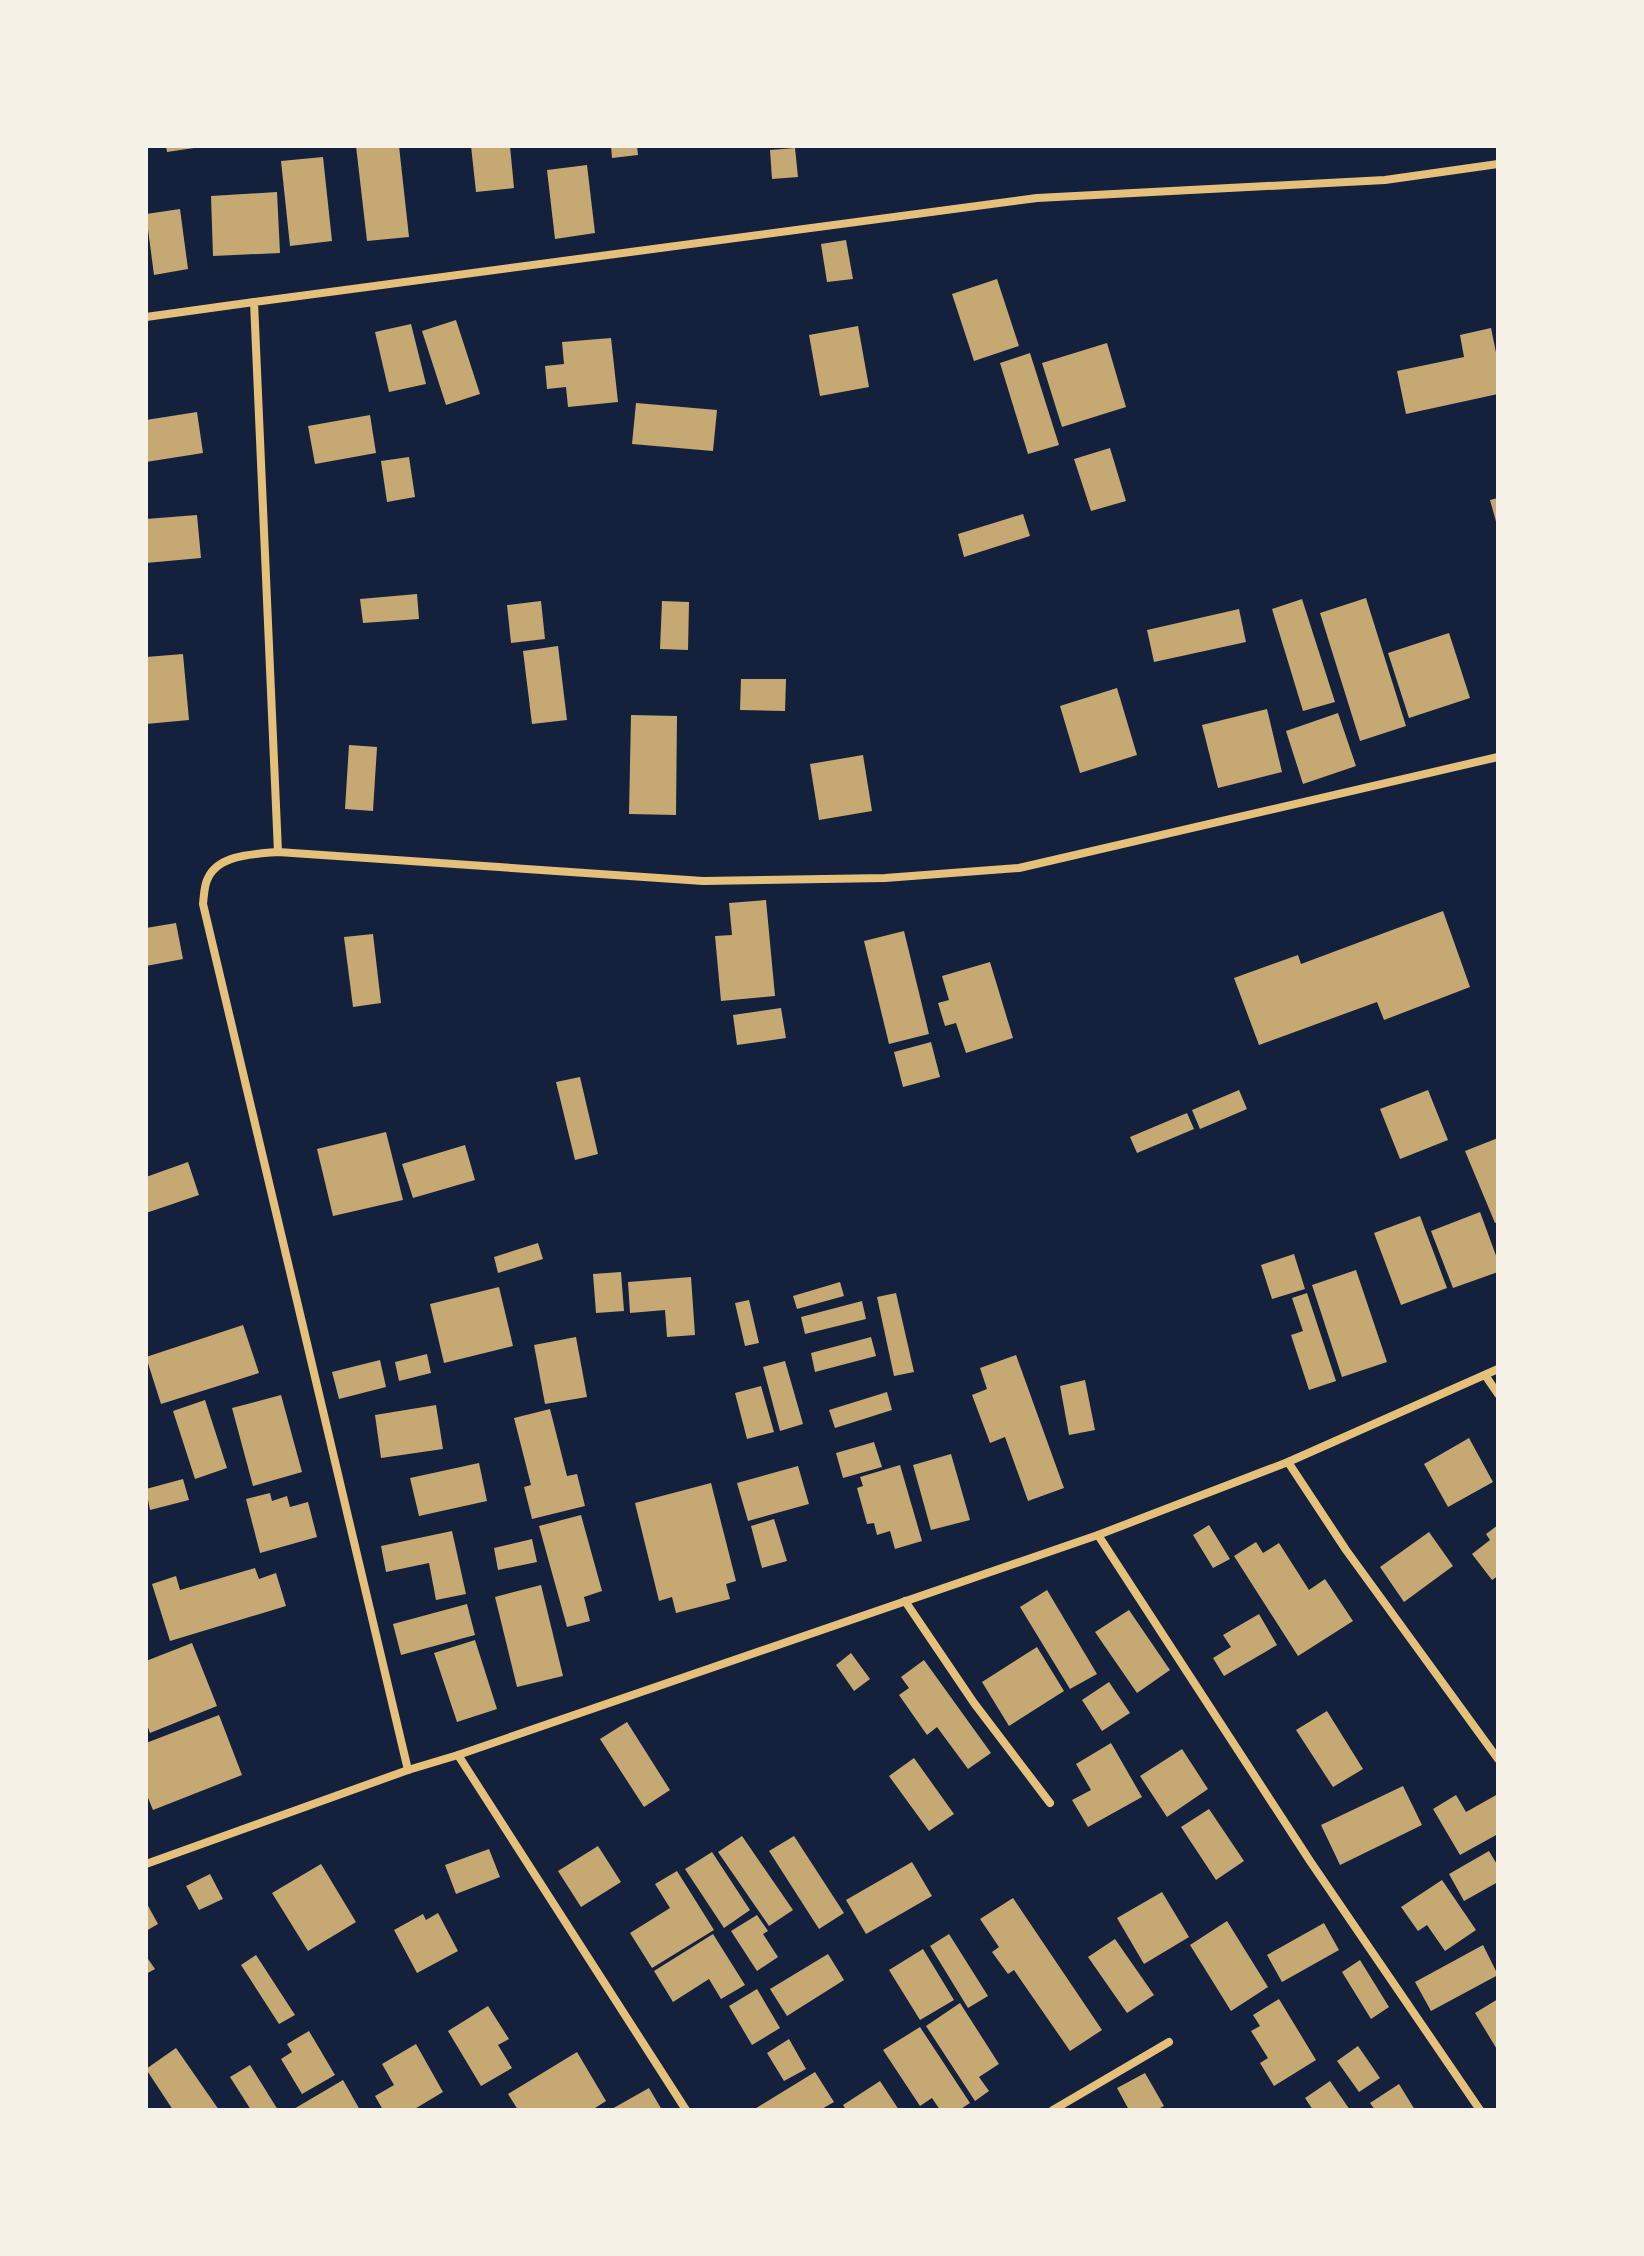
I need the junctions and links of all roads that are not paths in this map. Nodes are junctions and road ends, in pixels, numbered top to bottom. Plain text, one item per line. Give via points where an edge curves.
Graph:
1 (1498, 164) edge
2 (254, 302) junction
3 (146, 317) edge
4 (1498, 757) edge
5 (278, 852) junction
6 (1498, 1369) edge
7 (1485, 1375) junction
8 (1498, 1394) edge
9 (1288, 1462) junction
10 (1098, 1535) junction
11 (905, 1601) junction
12 (458, 1755) junction
13 (1498, 1759) edge
14 (408, 1770) junction
15 (1050, 1803) dead end
16 (146, 1864) edge
17 (1169, 2042) dead end
18 (686, 2110) edge
19 (1053, 2110) edge
20 (1480, 2110) edge

1 - 2 street via 1385,180 1037,198
2 - 3 street
2 - 5 street
4 - 5 street via 1019,868 885,878 703,881
5 - 14 street via 243,855 218,865 207,878 203,904
6 - 7 street
7 - 8 street
7 - 9 street
9 - 10 street
9 - 13 street
10 - 11 street
10 - 20 street
11 - 12 street
11 - 15 street
12 - 14 street
12 - 18 street
14 - 16 street
17 - 19 street

